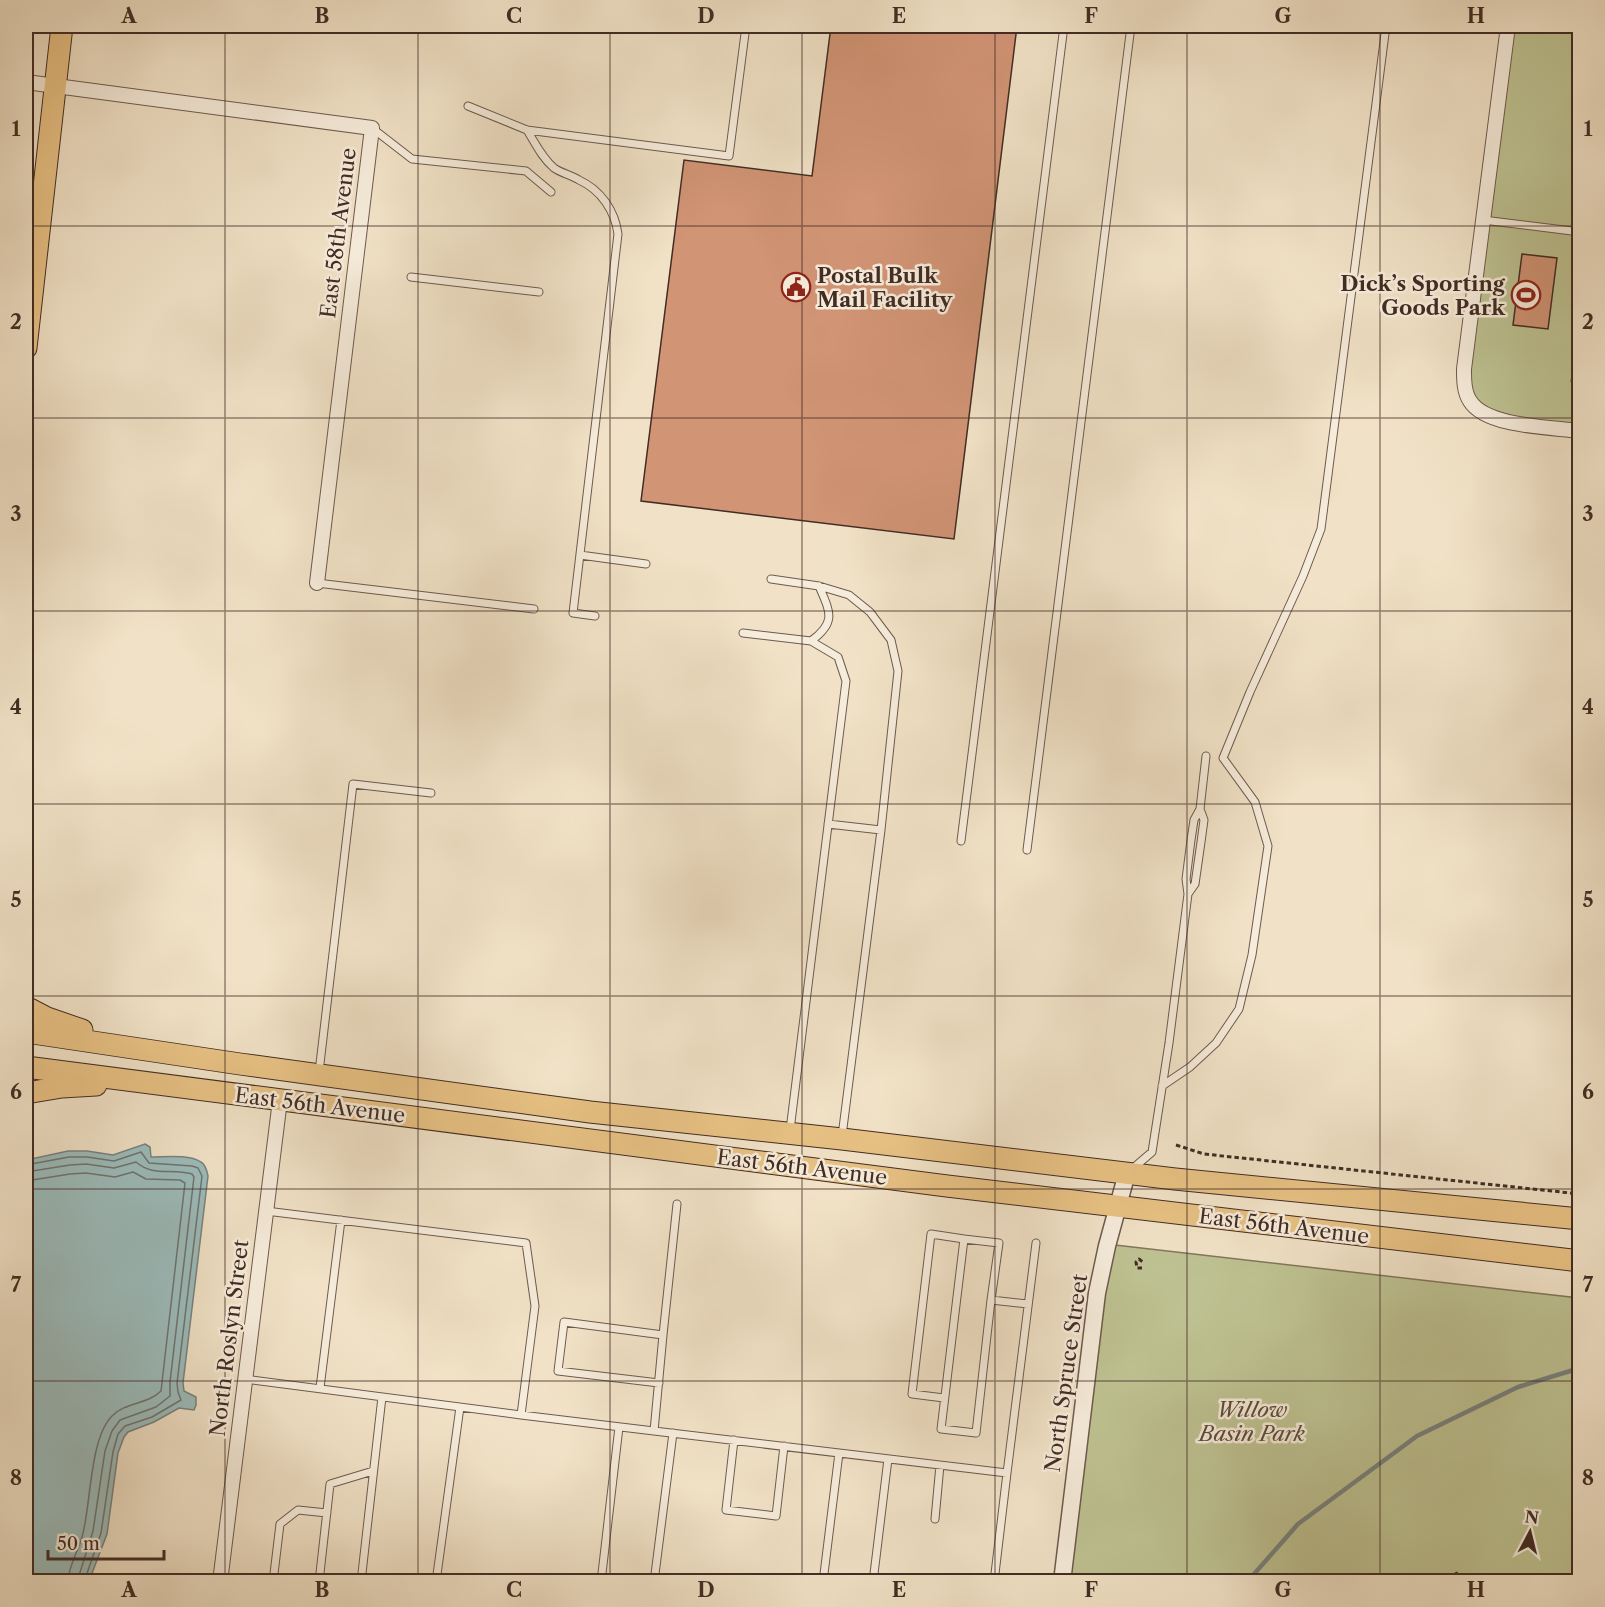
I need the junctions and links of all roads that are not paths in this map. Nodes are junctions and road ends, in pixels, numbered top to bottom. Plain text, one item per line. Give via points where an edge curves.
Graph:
1 (62, 26) edge
2 (746, 26) edge
3 (1064, 26) edge
4 (1131, 26) edge
5 (1386, 26) edge
6 (1508, 26) edge
7 (26, 82) edge
8 (56, 86) junction
9 (468, 106) dead end
10 (372, 128) junction
11 (527, 130) junction
12 (551, 192) dead end
13 (1483, 220) junction
14 (1580, 232) edge
15 (411, 277) dead end
16 (539, 292) dead end
17 (1580, 345) edge
18 (26, 348) edge
19 (1580, 381) edge
20 (1580, 431) edge
21 (580, 555) junction
22 (646, 564) dead end
23 (771, 579) dead end
24 (317, 583) joint
25 (819, 586) junction
26 (534, 609) dead end
27 (595, 616) dead end
28 (743, 633) dead end
29 (811, 641) junction
30 (1206, 756) dead end
31 (431, 793) dead end
32 (828, 824) junction
33 (881, 830) junction
34 (961, 841) dead end
35 (1027, 850) dead end
36 (26, 1007) edge
37 (26, 1032) edge
38 (133, 1048) junction
39 (26, 1067) edge
40 (318, 1075) junction
41 (131, 1080) junction
42 (1162, 1086) junction
43 (26, 1093) edge
44 (280, 1100) junction
45 (789, 1133) junction
46 (842, 1139) junction
47 (1127, 1173) junction
48 (677, 1204) dead end
49 (1117, 1207) junction
50 (266, 1211) junction
51 (341, 1220) junction
52 (1580, 1220) edge
53 (964, 1239) junction
54 (1036, 1243) dead end
55 (1580, 1261) edge
56 (991, 1300) junction
57 (1028, 1304) junction
58 (663, 1335) junction
59 (245, 1379) junction
60 (659, 1383) junction
61 (320, 1388) junction
62 (382, 1396) junction
63 (944, 1398) junction
64 (460, 1407) junction
65 (521, 1415) junction
66 (619, 1427) junction
67 (654, 1431) junction
68 (673, 1433) junction
69 (734, 1440) junction
70 (784, 1446) junction
71 (839, 1453) junction
72 (888, 1459) junction
73 (940, 1465) junction
74 (373, 1471) junction
75 (1007, 1473) junction
76 (327, 1513) junction
77 (935, 1519) dead end
78 (220, 1581) edge
79 (273, 1581) edge
80 (319, 1581) edge
81 (361, 1581) edge
82 (436, 1581) edge
83 (601, 1581) edge
84 (654, 1581) edge
85 (823, 1581) edge
86 (873, 1581) edge
87 (993, 1581) edge
88 (1062, 1581) edge

1 - 8 main road
2 - 11 lane via 729,156
3 - 34 lane
4 - 35 lane
5 - 42 lane via 1321,529 1223,758 1255,802 1268,846 1252,955 1239,1009 1216,1043
6 - 13 street
7 - 8 street, East 58th Avenue
8 - 10 street, East 58th Avenue
8 - 18 main road
9 - 11 lane
10 - 12 lane via 412,159 526,171
10 - 24 street, East 58th Avenue
11 - 21 lane via 545,160 556,170 581,180 599,194 612,210 618,234
13 - 14 lane
13 - 20 street via 1464,369 1469,401 1482,413 1504,421
15 - 16 lane
17 - 19 lane via 1575,381
21 - 22 lane
21 - 27 lane via 573,613
23 - 25 lane
24 - 26 lane
25 - 29 lane via 830,612 825,630
25 - 33 lane via 849,595 870,612 891,640 898,671
28 - 29 lane
29 - 32 lane via 838,657 846,681
30 - 42 lane via 1200,809 1191,840 1188,894
31 - 40 lane via 354,784
32 - 33 lane
32 - 45 lane
33 - 46 lane
36 - 38 main road
37 - 38 main road, East 56th Avenue
38 - 40 main road, East 56th Avenue
39 - 41 main road, East 56th Avenue
40 - 45 main road, East 56th Avenue via 590,1112
41 - 43 main road
41 - 44 main road, East 56th Avenue
42 - 47 lane via 1152,1152
44 - 49 main road, East 56th Avenue
44 - 50 street, North Roslyn Street
45 - 46 main road, East 56th Avenue
46 - 47 main road, East 56th Avenue
47 - 49 street, North Spruce Street
47 - 52 main road, East 56th Avenue
48 - 58 lane
49 - 55 main road, East 56th Avenue
49 - 88 street, North Spruce Street via 1097,1293
50 - 51 lane
50 - 59 street, North Roslyn Street
51 - 61 lane
51 - 65 lane via 526,1243 535,1306
53 - 56 lane via 999,1243
53 - 63 lane
53 - 63 lane via 931,1234 912,1394
54 - 57 lane
56 - 57 lane
56 - 63 lane via 976,1433 941,1429
57 - 75 lane
58 - 60 lane
58 - 60 lane via 564,1322 558,1371
59 - 61 lane
59 - 78 street, North Roslyn Street
60 - 67 lane
61 - 62 lane
62 - 64 lane
62 - 74 lane
64 - 65 lane
64 - 82 lane
65 - 66 lane
66 - 67 lane
66 - 83 lane
67 - 68 lane
68 - 69 lane
68 - 84 lane
69 - 70 lane
69 - 70 lane via 726,1510 776,1516
70 - 71 lane
71 - 72 lane
71 - 85 lane
72 - 73 lane
72 - 86 lane
73 - 75 lane
73 - 77 lane
74 - 76 lane via 330,1484
74 - 81 lane
75 - 87 lane
76 - 79 lane via 298,1510 280,1524
76 - 80 lane

